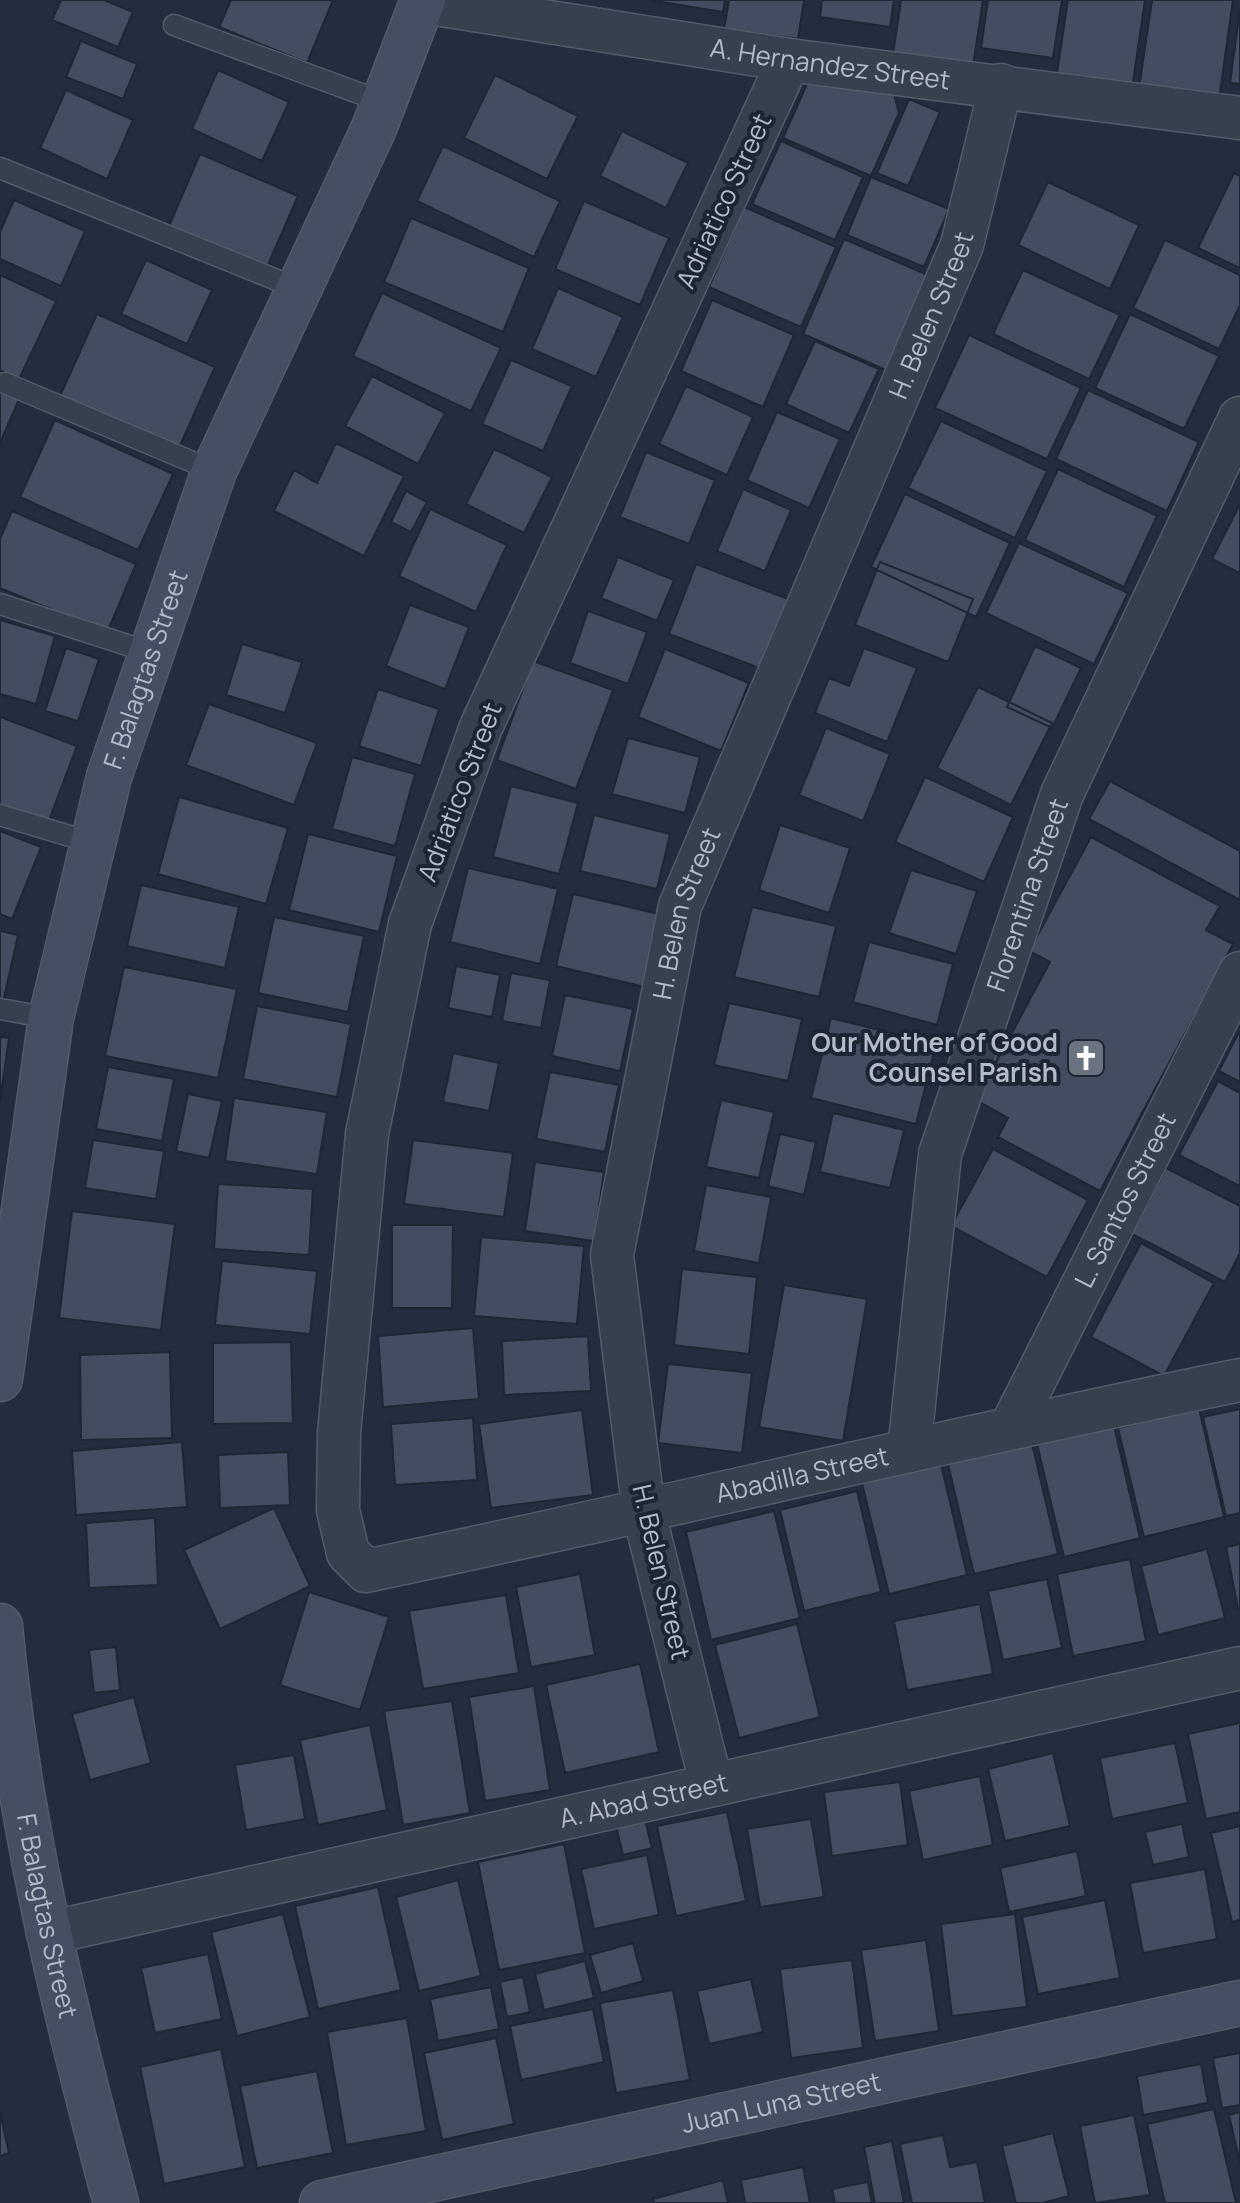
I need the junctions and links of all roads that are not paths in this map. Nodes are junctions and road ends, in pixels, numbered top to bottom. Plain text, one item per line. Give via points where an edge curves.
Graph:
1 (423, 1) edge
2 (174, 25) dead end
3 (789, 60) junction
4 (1001, 85) junction
5 (383, 102) junction
6 (1240, 118) edge
7 (0, 168) edge
8 (299, 289) junction
9 (5, 383) dead end
10 (1240, 418) edge
11 (214, 471) junction
12 (0, 604) edge
13 (152, 653) junction
14 (0, 815) edge
15 (93, 843) junction
16 (1240, 973) edge
17 (0, 1009) edge
18 (51, 1018) junction
19 (12, 1205) edge
20 (0, 1379) edge
21 (1240, 1380) edge
22 (1011, 1427) junction
23 (909, 1451) junction
24 (644, 1513) junction
25 (366, 1571) joint
26 (0, 1626) edge
27 (1240, 1668) edge
28 (711, 1783) junction
29 (48, 1933) junction
30 (1240, 2003) edge
31 (116, 2203) edge
32 (322, 2203) edge

1 - 3 street, A. Hernandez Street
1 - 5 main road, F. Balagtas Street
2 - 5 lane
3 - 4 street, A. Hernandez Street
3 - 25 street, Adriatico Street via 481,727 410,924 367,1134 339,1433 338,1510 348,1553
4 - 6 street, A. Hernandez Street
4 - 24 street, H. Belen Street via 962,245 680,906 612,1255
5 - 8 main road, F. Balagtas Street
7 - 8 lane
8 - 11 main road, F. Balagtas Street
9 - 11 lane
10 - 23 street, Florentina Street via 1062,794 940,1154
11 - 13 main road, F. Balagtas Street
12 - 13 lane
13 - 15 main road, F. Balagtas Street via 109,777
14 - 15 lane
15 - 18 main road, F. Balagtas Street
16 - 22 street, L. Santos Street
17 - 18 lane
18 - 19 main road, F. Balagtas Street
19 - 20 main road, F. Balagtas Street
21 - 22 street, Abadilla Street
22 - 23 street, Abadilla Street
23 - 24 street, Abadilla Street
24 - 25 street, Abadilla Street
24 - 28 street, H. Belen Street
26 - 29 main road, F. Balagtas Street via 10,1731
27 - 28 street, A. Abad Street
28 - 29 street, A. Abad Street
29 - 31 main road, F. Balagtas Street
30 - 32 main road, Juan Luna Street

